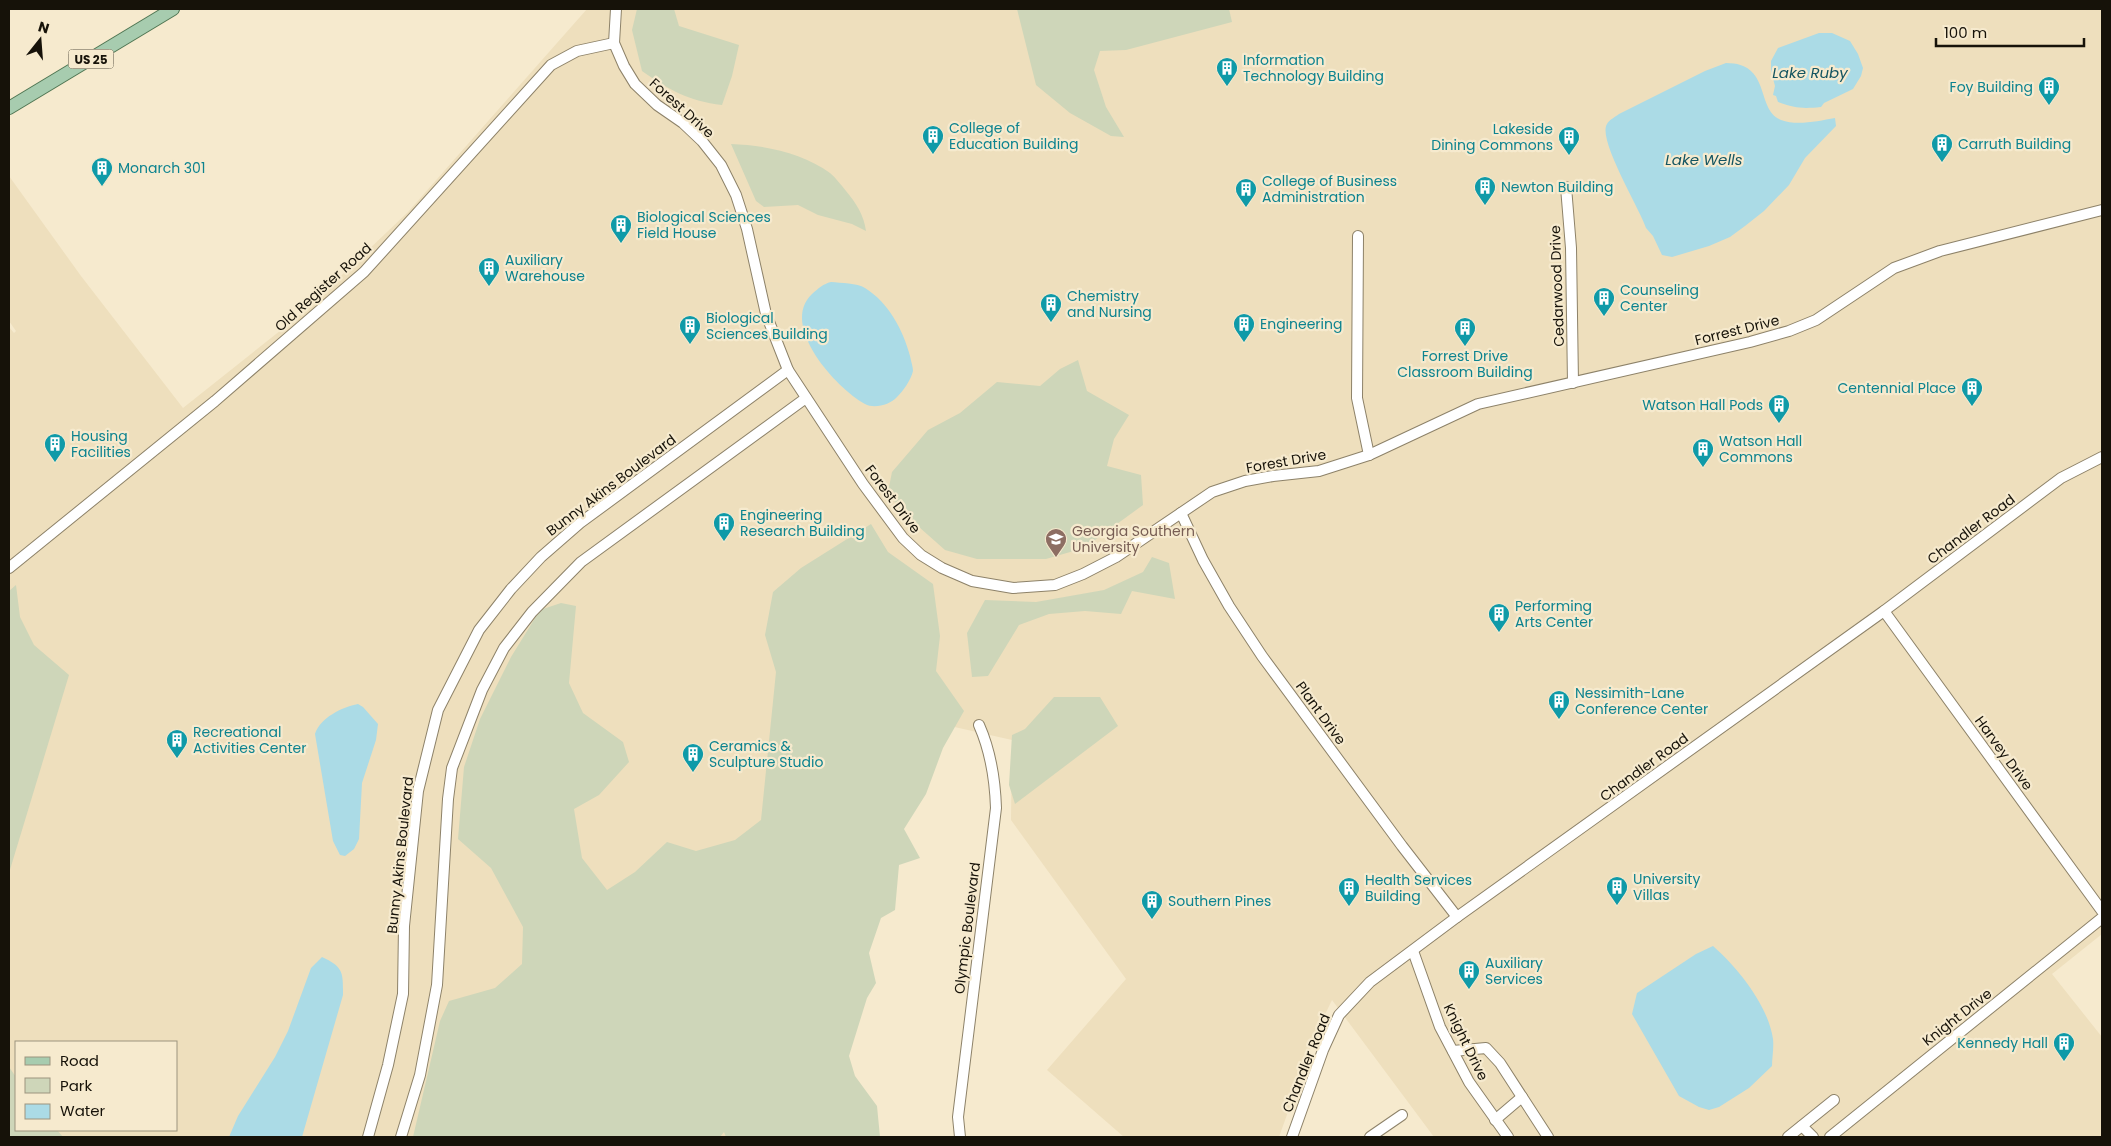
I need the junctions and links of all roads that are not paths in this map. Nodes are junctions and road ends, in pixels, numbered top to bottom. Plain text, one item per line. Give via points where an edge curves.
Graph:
1 (172, 9) edge
2 (616, 9) edge
3 (614, 43) junction
4 (9, 108) edge
5 (1566, 187) dead end
6 (2102, 210) edge
7 (1358, 236) dead end
8 (788, 370) junction
9 (1574, 383) junction
10 (806, 398) junction
11 (1369, 455) junction
12 (2102, 457) edge
13 (1181, 513) junction
14 (9, 568) edge
15 (1884, 611) junction
16 (979, 725) dead end
17 (2102, 911) edge
18 (1457, 917) junction
19 (2102, 918) edge
20 (1412, 951) junction
21 (1453, 1051) junction
22 (1522, 1097) junction
23 (1834, 1100) dead end
24 (1402, 1115) dead end
25 (1496, 1120) junction
26 (1802, 1126) junction
27 (368, 1137) edge
28 (401, 1137) edge
29 (960, 1137) edge
30 (1292, 1137) edge
31 (1370, 1137) edge
32 (1508, 1137) edge
33 (1548, 1137) edge
34 (1788, 1137) edge
35 (1812, 1137) edge
36 (1830, 1137) edge

1 - 4 main road, US 25
2 - 3 street
3 - 8 street, Forest Drive via 635,84 683,123 721,165 736,194 748,229 766,314
3 - 14 street, Old Register Road via 577,50 551,65 364,272 215,401
5 - 9 street, Cedarwood Drive via 1571,248
6 - 9 street, Forrest Drive via 1940,251 1894,268 1816,320 1789,331
7 - 11 street via 1357,398
8 - 10 street, Forest Drive
8 - 27 street, Bunny Akins Boulevard via 580,523 541,557 479,630 438,710 418,791 404,926 403,994
9 - 11 street, Forrest Drive via 1478,404
10 - 13 street, Forest Drive via 903,538 921,555 972,581 1013,588 1055,584 1116,557
10 - 28 street via 581,562 532,612 504,648 482,690 452,768 437,985 420,1074
11 - 13 street, Forest Drive via 1319,471 1245,481 1212,492
12 - 15 street, Chandler Road via 2061,478
13 - 18 street, Plant Drive via 1229,606 1262,656
15 - 17 street, Harvey Drive
15 - 18 street, Chandler Road
16 - 29 street, Olympic Boulevard via 995,778 996,808 958,1117
18 - 20 street, Chandler Road
19 - 36 street, Knight Drive
20 - 21 street, Knight Drive via 1440,1028
20 - 30 street, Chandler Road via 1370,982 1339,1015
21 - 22 street via 1486,1048
21 - 25 street, Knight Drive via 1469,1082
22 - 25 street
22 - 33 street
23 - 26 street
24 - 31 street
25 - 32 street, Knight Drive
26 - 34 street
26 - 35 street

